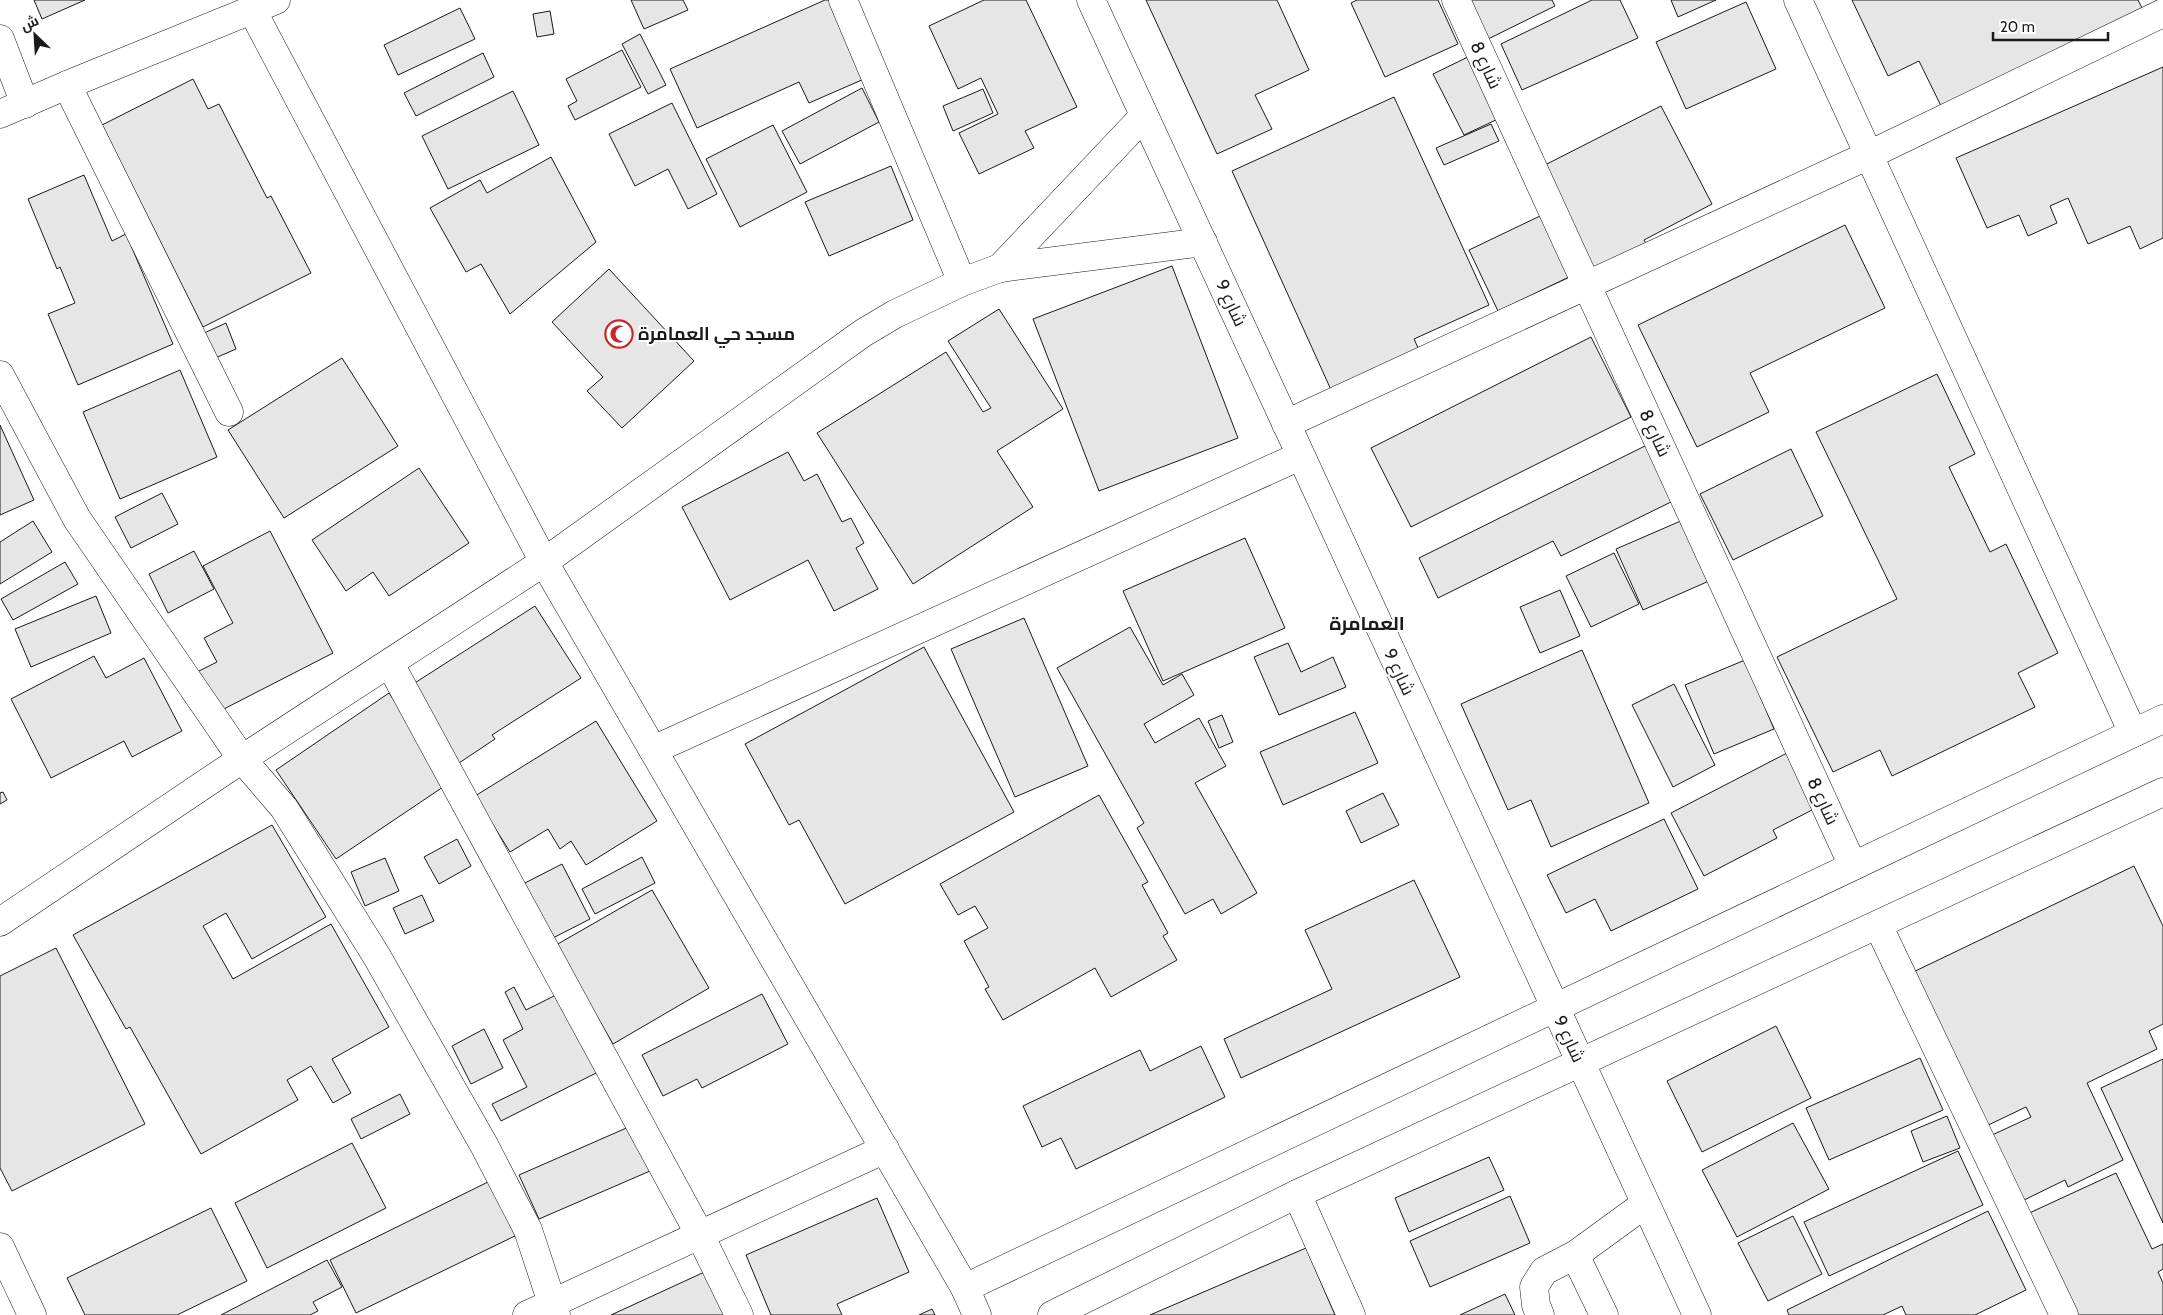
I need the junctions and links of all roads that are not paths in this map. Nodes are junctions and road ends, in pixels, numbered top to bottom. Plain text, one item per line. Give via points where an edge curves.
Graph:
1 (276, 0) edge
2 (843, 0) edge
3 (1091, 0) edge
4 (1456, 0) edge
5 (1798, 0) edge
6 (252, 10) junction
7 (2160, 11) edge
8 (0, 39) edge
9 (67, 85) junction
10 (12, 109) edge
11 (1144, 116) junction
12 (1869, 155) junction
13 (1203, 242) junction
14 (1000, 268) junction
15 (962, 282) junction
16 (1587, 285) junction
17 (0, 375) edge
18 (229, 412) dead end
19 (1286, 424) junction
20 (1300, 456) junction
21 (544, 562) junction
22 (390, 664) junction
23 (2163, 719) edge
24 (2133, 733) junction
25 (653, 750) junction
26 (242, 759) junction
27 (2163, 792) edge
28 (1853, 866) junction
29 (0, 922) edge
30 (1878, 925) junction
31 (1554, 1007) junction
32 (1580, 1064) junction
33 (885, 1150) junction
34 (1298, 1194) junction
35 (1645, 1204) junction
36 (700, 1236) junction
37 (0, 1247) edge
38 (1575, 1255) junction
39 (965, 1288) junction
40 (554, 1309) edge
41 (32, 1315) edge
42 (527, 1315) edge
43 (739, 1315) edge
44 (977, 1315) edge
45 (1052, 1315) edge
46 (1351, 1315) edge
47 (1540, 1315) edge
48 (1604, 1315) edge
49 (1697, 1315) edge
50 (2064, 1315) edge

1 - 6 street
2 - 15 street
3 - 11 street, شارع 9
4 - 16 street, شارع 8
5 - 12 street
6 - 9 street
6 - 21 street
7 - 12 street
8 - 10 street
9 - 10 street
9 - 18 street
11 - 13 street, شارع 9
11 - 14 street
12 - 16 street
12 - 24 street
13 - 14 street
13 - 19 street, شارع 9
14 - 15 street
15 - 21 street via 863,333
16 - 19 street
16 - 28 street, شارع 8
17 - 26 street via 77,519
19 - 20 street, شارع 9
20 - 25 street
20 - 31 street, شارع 9
21 - 22 street
21 - 25 street
22 - 26 street
22 - 36 street
23 - 24 street
24 - 28 street
25 - 33 street
26 - 29 street
26 - 40 street via 289,816 376,955 484,1145 528,1230
27 - 30 street
28 - 31 street
30 - 32 street
30 - 50 street
31 - 32 street, شارع 9
31 - 39 street
32 - 34 street
32 - 35 street, شارع 9
33 - 36 street
33 - 39 street
34 - 45 street
34 - 46 street
35 - 38 street
35 - 49 street, شارع 9
36 - 40 street
36 - 43 street
37 - 41 street
38 - 47 street via 1544,1271 1534,1287
38 - 48 street
39 - 44 street
40 - 42 street

